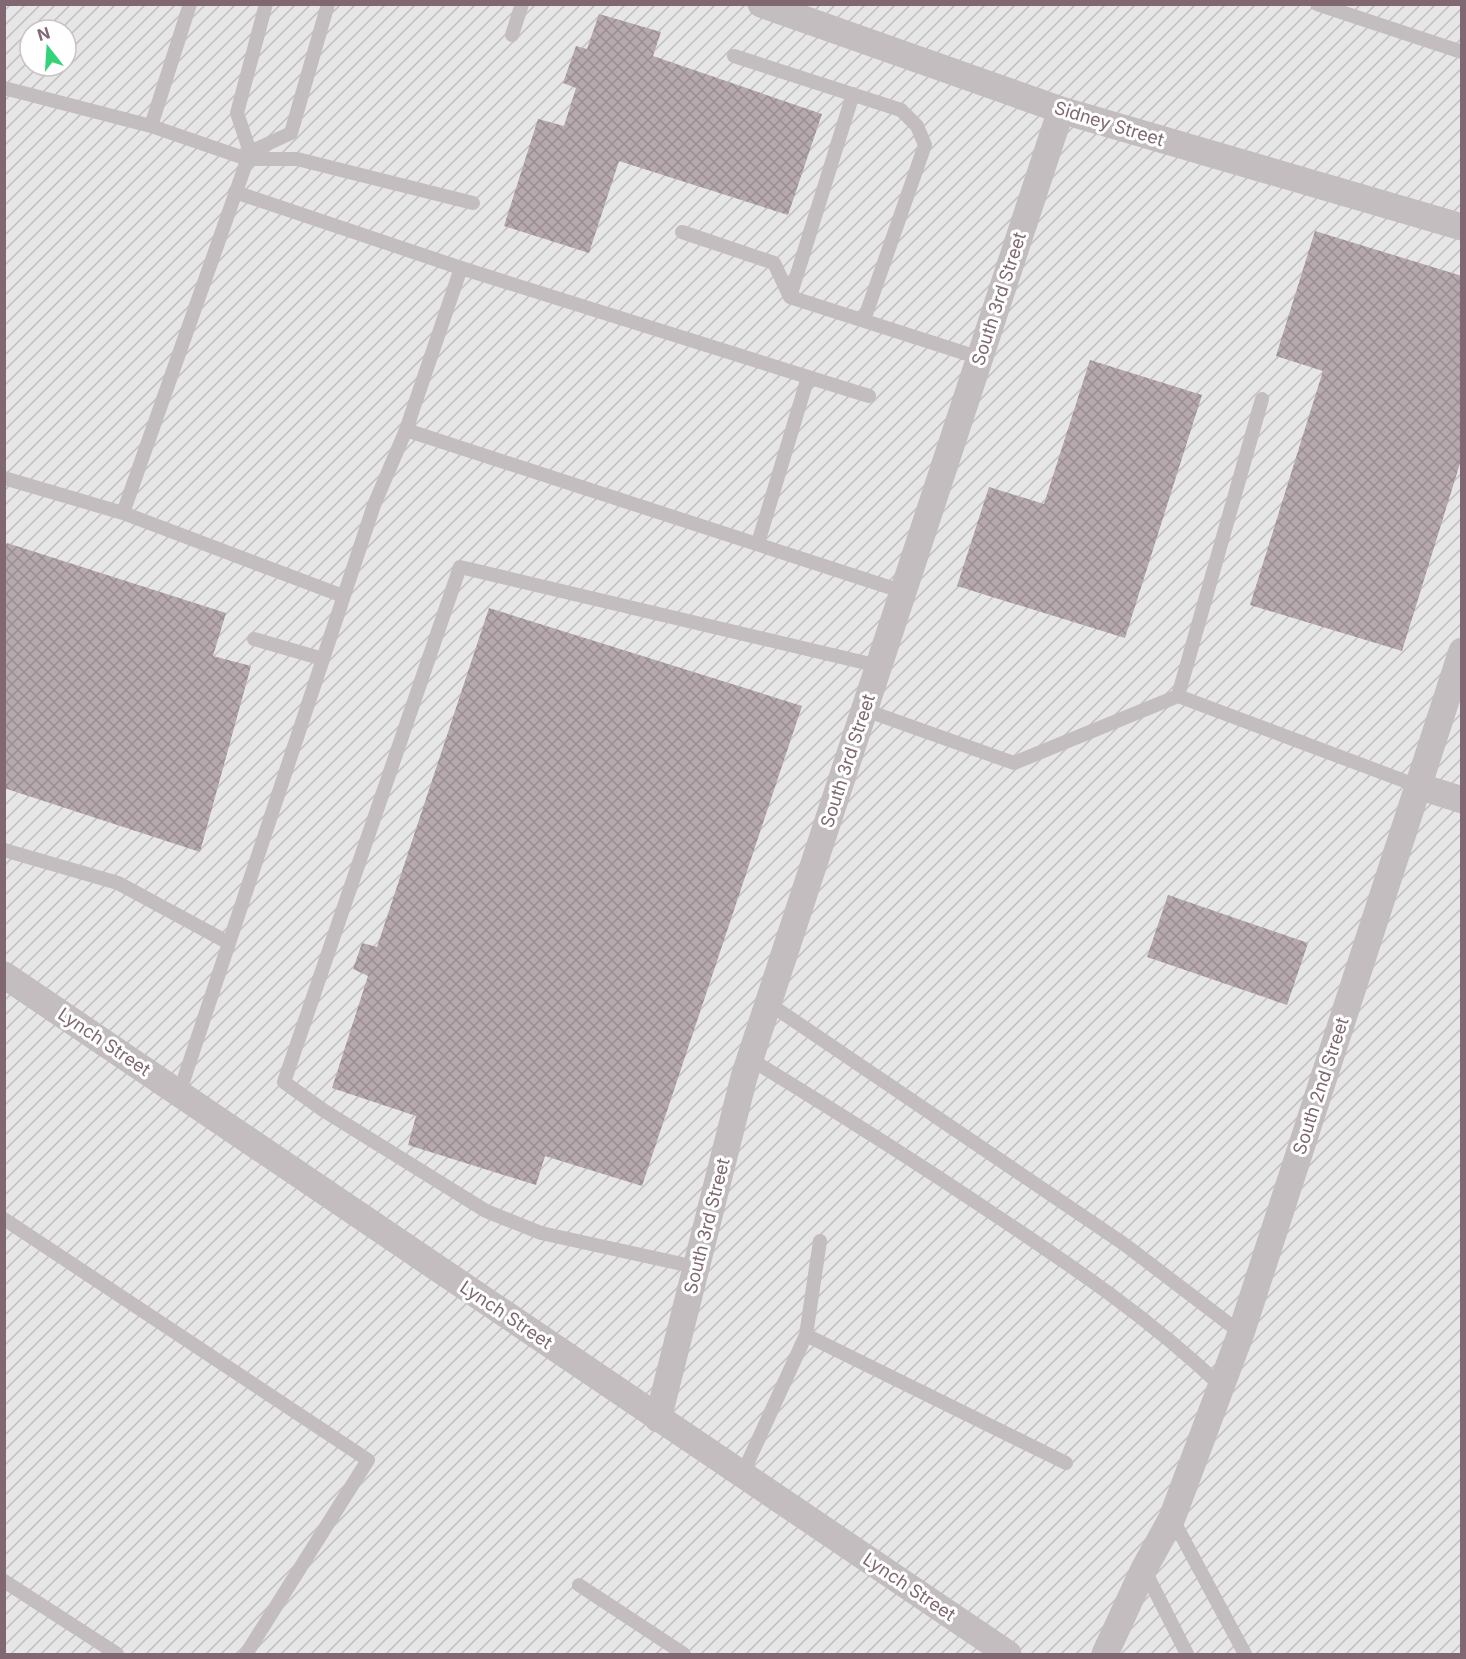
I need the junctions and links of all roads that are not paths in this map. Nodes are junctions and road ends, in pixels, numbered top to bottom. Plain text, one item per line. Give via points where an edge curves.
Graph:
1 (190, 4) edge
2 (266, 4) edge
3 (328, 4) edge
4 (522, 4) edge
5 (761, 4) edge
6 (1317, 4) edge
7 (512, 36) dead end
8 (1461, 52) edge
9 (734, 56) dead end
10 (4, 88) edge
11 (853, 94) junction
12 (1061, 110) junction
13 (151, 126) junction
14 (249, 156) junction
15 (235, 192) junction
16 (473, 203) dead end
17 (1461, 227) edge
18 (682, 232) dead end
19 (461, 268) junction
20 (790, 297) junction
21 (864, 320) junction
22 (980, 358) junction
23 (808, 377) junction
24 (869, 396) dead end
25 (1262, 399) dead end
26 (406, 430) junction
27 (4, 478) edge
28 (123, 513) junction
29 (758, 543) junction
30 (904, 592) junction
31 (343, 596) junction
32 (254, 639) dead end
33 (1461, 651) edge
34 (323, 659) junction
35 (879, 666) junction
36 (1178, 696) junction
37 (865, 710) junction
38 (1418, 786) junction
39 (1461, 800) edge
40 (4, 850) edge
41 (229, 943) junction
42 (4, 975) edge
43 (768, 1003) junction
44 (750, 1059) junction
45 (179, 1094) junction
46 (4, 1219) edge
47 (820, 1241) dead end
48 (696, 1267) junction
49 (1241, 1333) junction
50 (806, 1335) junction
51 (1221, 1386) junction
52 (658, 1419) junction
53 (1065, 1463) dead end
54 (743, 1473) junction
55 (1172, 1518) junction
56 (1144, 1569) junction
57 (4, 1581) edge
58 (579, 1585) dead end
59 (117, 1654) edge
60 (246, 1654) edge
61 (684, 1654) edge
62 (1008, 1654) edge
63 (1105, 1654) edge
64 (1187, 1654) edge
65 (1245, 1654) edge

1 - 13 lane
2 - 14 lane via 237,113
3 - 14 lane via 291,133
4 - 7 lane
5 - 12 street, Sidney Street
6 - 8 lane
9 - 11 lane
10 - 13 lane
11 - 20 lane
11 - 21 lane via 901,110 917,126 925,145
12 - 17 street, Sidney Street
12 - 22 street, South 3rd Street
13 - 14 lane
14 - 15 lane
14 - 16 lane via 297,159
15 - 19 lane
15 - 28 lane
18 - 20 lane via 774,262
19 - 23 lane
19 - 26 lane
20 - 21 lane
21 - 22 lane
22 - 30 street, South 3rd Street
23 - 24 lane
23 - 29 lane
25 - 36 lane
26 - 29 lane
26 - 31 lane via 374,505
27 - 28 lane
28 - 31 lane
29 - 30 lane
30 - 35 street, South 3rd Street
31 - 34 lane
32 - 34 lane
33 - 38 street, South 2nd Street
34 - 41 lane
35 - 37 street, South 3rd Street
35 - 48 lane via 459,567 285,1082 486,1211 540,1233
36 - 37 lane via 1014,764
36 - 38 lane
37 - 43 street, South 3rd Street
38 - 39 street
38 - 49 street, South 2nd Street
40 - 41 lane via 118,883
41 - 45 lane
42 - 45 street, Lynch Street
43 - 44 street, South 3rd Street
43 - 49 lane via 1124,1244
44 - 48 street, South 3rd Street
44 - 51 lane via 870,1132 1096,1282 1148,1320
45 - 52 street, Lynch Street
46 - 60 lane via 368,1460
47 - 50 lane
48 - 52 street, South 3rd Street
49 - 51 street, South 2nd Street
50 - 53 lane
50 - 54 lane
51 - 55 street, South 2nd Street
52 - 54 street, Lynch Street
54 - 62 street, Lynch Street
55 - 56 street, South 2nd Street
55 - 65 lane
56 - 63 street, South 2nd Street
56 - 64 lane
57 - 59 lane
58 - 61 lane

